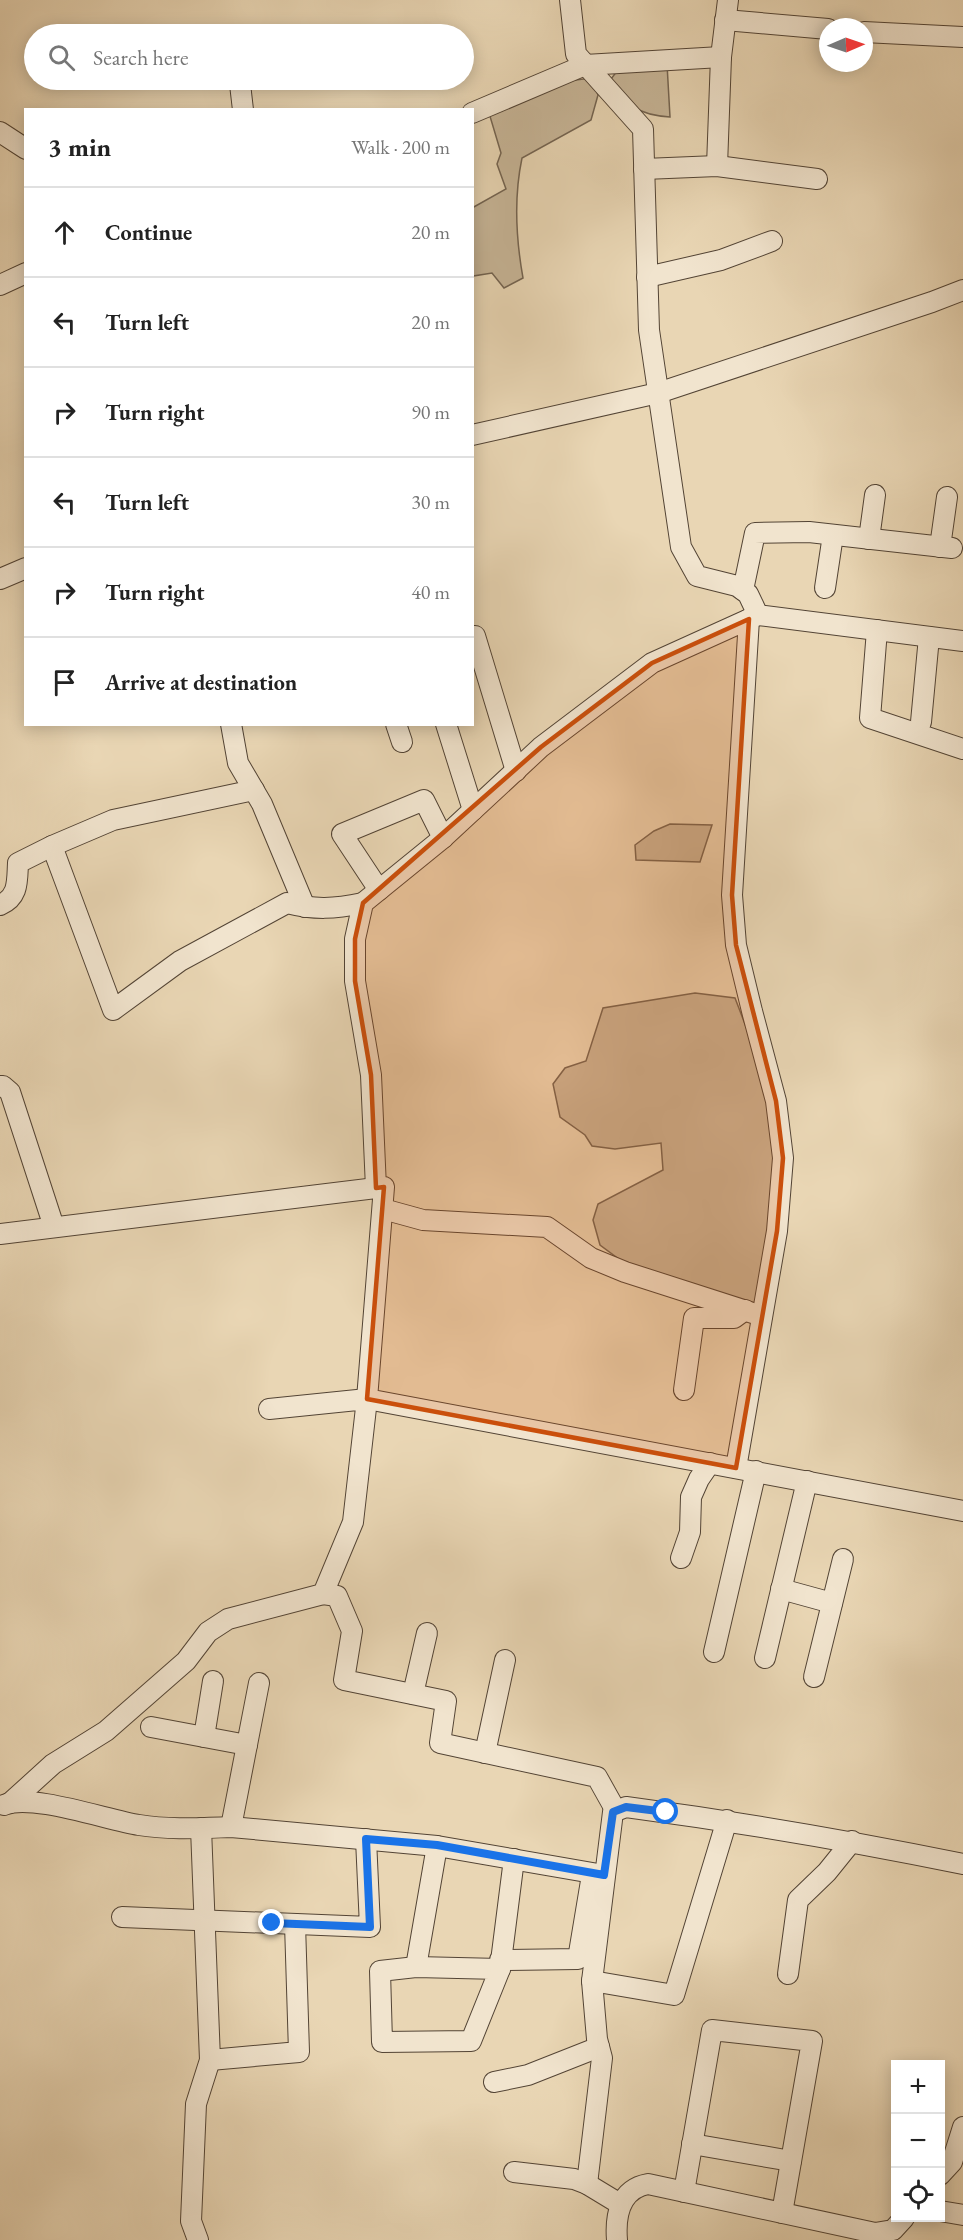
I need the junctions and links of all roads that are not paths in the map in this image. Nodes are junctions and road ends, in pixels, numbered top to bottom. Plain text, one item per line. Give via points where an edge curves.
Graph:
1 (570, 0) edge
2 (726, 10) edge
3 (819, 27) edge
4 (873, 32) edge
5 (963, 37) edge
6 (721, 57) junction
7 (585, 65) junction
8 (241, 90) edge
9 (243, 108) edge
10 (474, 112) edge
11 (0, 132) edge
12 (24, 148) edge
13 (717, 166) junction
14 (644, 169) junction
15 (817, 179) dead end
16 (772, 241) dead end
17 (24, 274) edge
18 (647, 277) junction
19 (0, 285) edge
20 (963, 290) edge
21 (658, 393) junction
22 (474, 435) edge
23 (875, 495) dead end
24 (947, 496) dead end
25 (833, 535) junction
26 (868, 539) junction
27 (24, 569) edge
28 (0, 579) edge
29 (825, 588) dead end
30 (743, 590) junction
31 (754, 617) junction
32 (877, 630) junction
33 (474, 636) edge
34 (929, 637) junction
35 (963, 641) edge
36 (921, 722) dead end
37 (231, 726) edge
38 (447, 726) edge
39 (963, 749) edge
40 (516, 771) junction
41 (254, 790) junction
42 (474, 810) junction
43 (443, 838) junction
44 (52, 846) junction
45 (380, 890) junction
46 (363, 903) junction
47 (0, 905) edge
48 (305, 907) junction
49 (0, 1086) edge
50 (376, 1188) junction
51 (383, 1209) junction
52 (54, 1227) junction
53 (0, 1234) edge
54 (753, 1313) junction
55 (684, 1390) dead end
56 (367, 1400) junction
57 (269, 1409) dead end
58 (710, 1463) junction
59 (736, 1468) junction
60 (756, 1471) junction
61 (807, 1481) junction
62 (963, 1511) edge
63 (681, 1557) dead end
64 (843, 1559) dead end
65 (782, 1589) junction
66 (323, 1594) junction
67 (832, 1604) junction
68 (427, 1633) dead end
69 (714, 1652) dead end
70 (765, 1658) dead end
71 (505, 1660) dead end
72 (814, 1677) dead end
73 (213, 1681) dead end
74 (259, 1683) dead end
75 (412, 1694) junction
76 (151, 1727) dead end
77 (204, 1737) junction
78 (247, 1745) junction
79 (485, 1753) junction
80 (5, 1805) edge
81 (616, 1811) junction
82 (727, 1820) junction
83 (231, 1827) junction
84 (201, 1828) junction
85 (366, 1839) junction
86 (852, 1841) junction
87 (437, 1845) junction
88 (514, 1859) junction
89 (963, 1864) edge
90 (598, 1874) junction
91 (122, 1917) dead end
92 (205, 1920) junction
93 (295, 1924) junction
94 (500, 1965) junction
95 (417, 1967) junction
96 (788, 1974) dead end
97 (592, 1981) junction
98 (599, 2047) junction
99 (210, 2060) junction
100 (494, 2082) dead end
101 (963, 2128) edge
102 (692, 2144) junction
103 (791, 2161) junction
104 (945, 2170) edge
105 (514, 2172) dead end
106 (587, 2184) junction
107 (684, 2192) junction
108 (620, 2204) junction
109 (945, 2212) edge
110 (782, 2213) junction
111 (963, 2215) edge
112 (900, 2222) edge
113 (198, 2240) edge
114 (617, 2240) edge

1 - 7 street via 576,54
2 - 3 street
2 - 6 street
4 - 5 street
6 - 7 street
6 - 13 street
7 - 10 street
7 - 14 street via 643,129
8 - 9 street
11 - 12 street
13 - 14 street
13 - 15 street
14 - 18 street
16 - 18 street via 721,260
17 - 19 street
18 - 21 street via 649,330
20 - 21 street
21 - 22 street
21 - 30 street via 681,547 697,576
23 - 26 street
24 - 26 street via 946,547
25 - 26 street
25 - 29 street
25 - 30 street via 755,533
27 - 28 street
30 - 31 street via 748,594
31 - 32 street
31 - 40 street via 652,663 541,747
31 - 54 street via 732,896 736,945 776,1101 783,1158 777,1231
32 - 34 street
32 - 39 street via 870,718
33 - 40 street
34 - 35 street
34 - 36 street
37 - 41 street via 238,763
38 - 42 street
40 - 42 street
41 - 44 street via 113,820
41 - 48 street
42 - 43 street
43 - 45 street
43 - 45 street via 424,800 342,834
44 - 47 street via 18,863 16,891
44 - 48 street via 112,1010 180,961 287,903
45 - 46 street
46 - 48 street via 332,909
46 - 50 street via 355,939 355,981 371,1075
49 - 52 street via 10,1092
50 - 51 street via 384,1187
50 - 52 street
51 - 54 street via 423,1220 547,1227 591,1258
51 - 56 street
52 - 53 street
54 - 55 street via 734,1318 694,1318
54 - 59 street
56 - 57 street
56 - 58 street
56 - 66 street via 353,1522
58 - 59 street
58 - 63 street via 691,1497 690,1532
59 - 60 street
60 - 61 street
60 - 69 street
61 - 62 street
61 - 65 street
64 - 67 street
65 - 67 street
65 - 70 street
66 - 75 street via 337,1596 352,1631 344,1680
66 - 80 street via 228,1619 208,1632 186,1661 106,1731 53,1764
67 - 72 street
68 - 75 street
71 - 79 street
73 - 77 street
74 - 78 street
75 - 79 street via 446,1701 440,1743
76 - 77 street
77 - 78 street
78 - 83 street
79 - 81 street via 597,1777
80 - 84 street via 34,1802 140,1825
81 - 82 street via 626,1807
81 - 90 street
82 - 86 street
82 - 97 street via 674,1995
83 - 84 street
83 - 85 street
84 - 92 street
85 - 87 street
85 - 93 street via 370,1927
86 - 89 street
86 - 96 street via 798,1900
87 - 88 street
87 - 95 street
88 - 90 street
88 - 94 street
90 - 94 street via 578,1959
90 - 97 street
91 - 92 street
92 - 93 street
92 - 99 street
93 - 99 street via 299,2052
94 - 95 street
94 - 95 street via 471,2041 382,2042 380,1971
97 - 98 street
98 - 100 street via 528,2075
98 - 106 street via 602,2058
99 - 113 street via 196,2104 190,2221
101 - 104 street via 952,2162
102 - 103 street
102 - 103 street via 712,2030 812,2041
102 - 107 street
103 - 110 street
105 - 106 street
106 - 108 street
107 - 108 street via 648,2184 635,2187
107 - 110 street
108 - 114 street
109 - 111 street
110 - 112 street via 875,2233 893,2230

